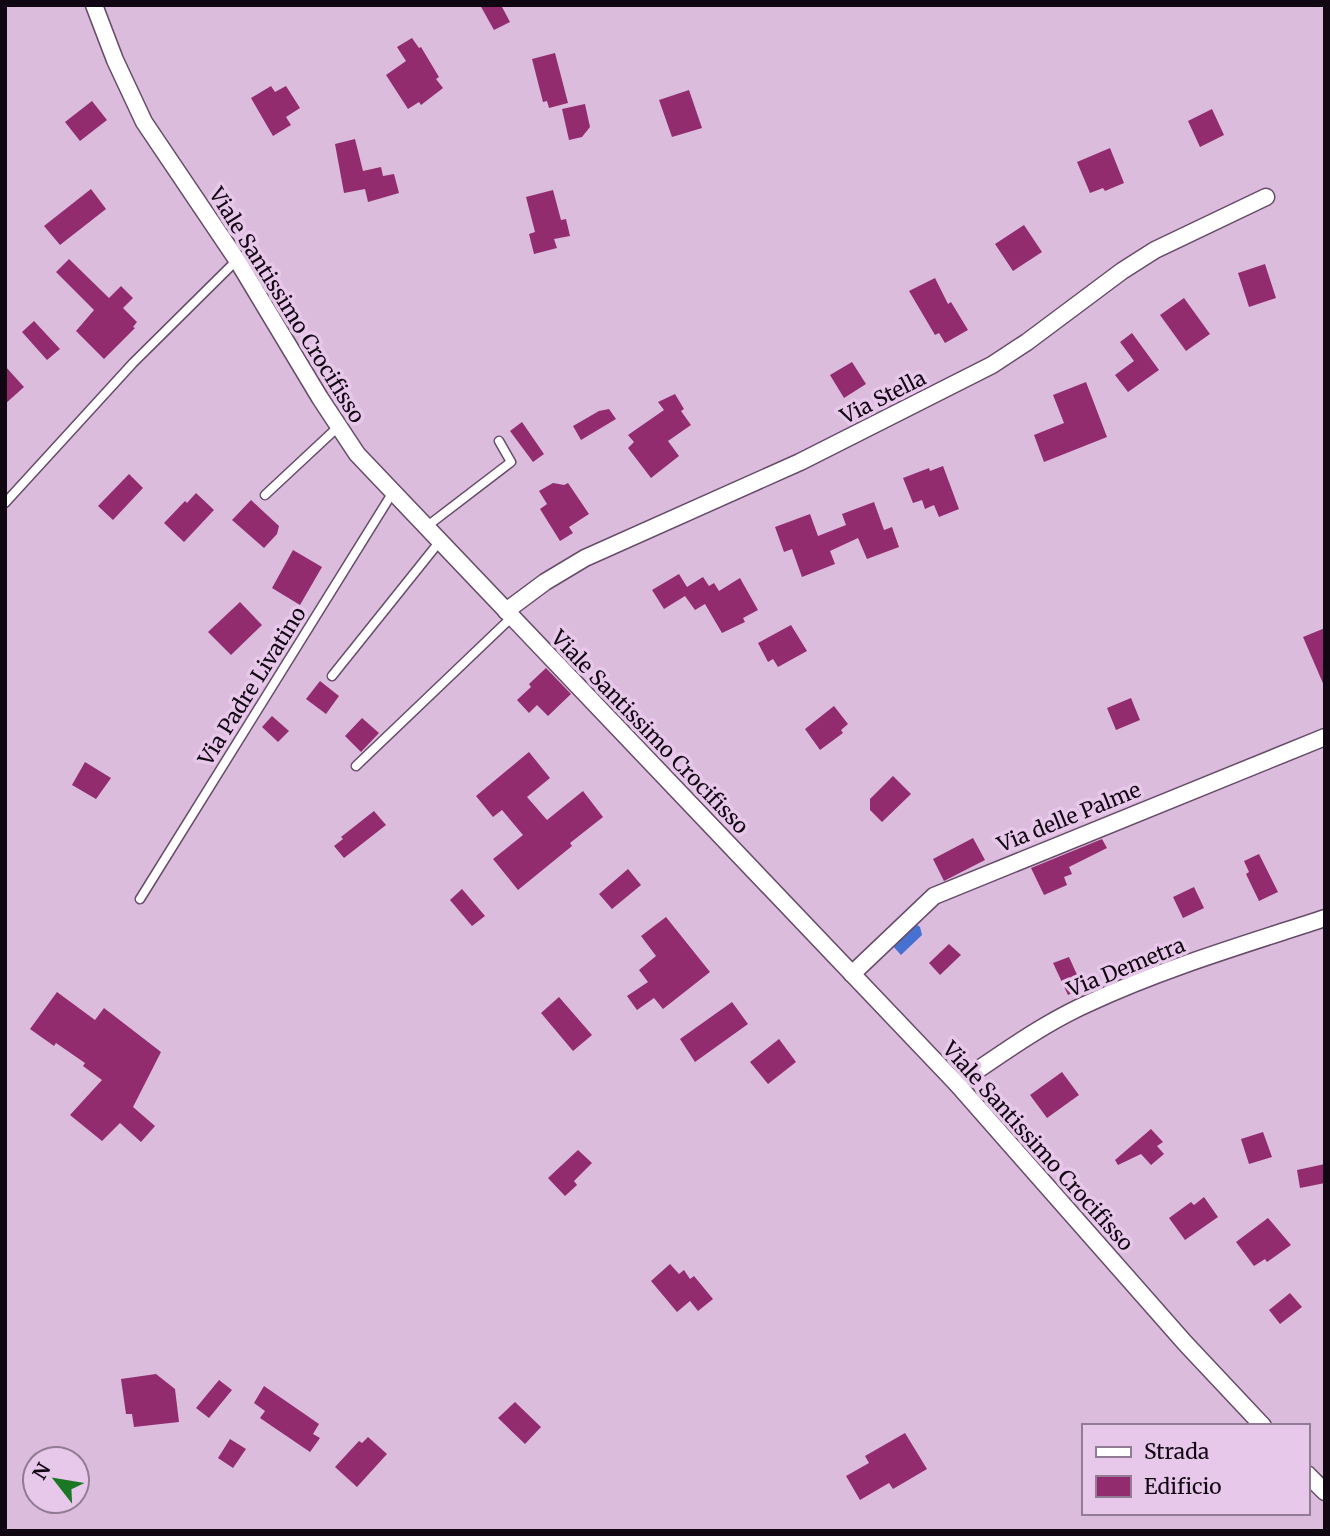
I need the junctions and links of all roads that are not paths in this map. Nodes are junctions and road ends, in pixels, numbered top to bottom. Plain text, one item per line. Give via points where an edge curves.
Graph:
1 (94, 5) edge
2 (1266, 197) dead end
3 (237, 260) junction
4 (339, 426) junction
5 (499, 441) dead end
6 (393, 492) junction
7 (265, 495) dead end
8 (5, 503) edge
9 (426, 527) junction
10 (440, 541) junction
11 (509, 614) junction
12 (332, 676) dead end
13 (1325, 737) edge
14 (356, 766) dead end
15 (140, 900) dead end
16 (1325, 918) edge
17 (852, 974) junction
18 (957, 1084) junction
19 (1261, 1424) edge
20 (1309, 1476) edge
21 (1325, 1492) edge

1 - 3 street, Viale Santissimo Crocifisso via 144,122
2 - 11 street, Via Stella via 1154,250 992,365 800,462 585,558 545,582
3 - 4 street, Viale Santissimo Crocifisso
3 - 8 lane via 133,363
4 - 6 street, Viale Santissimo Crocifisso via 357,454
4 - 7 lane
5 - 9 lane via 511,462
6 - 9 street, Viale Santissimo Crocifisso
6 - 15 lane, Via Padre Livatino
9 - 10 street, Viale Santissimo Crocifisso
10 - 11 street, Viale Santissimo Crocifisso
10 - 12 lane
11 - 14 lane
11 - 17 street, Viale Santissimo Crocifisso
13 - 17 street, Via delle Palme via 934,896
16 - 18 street, Via Demetra via 1089,1002
17 - 18 street, Viale Santissimo Crocifisso
18 - 19 street, Viale Santissimo Crocifisso
20 - 21 street

